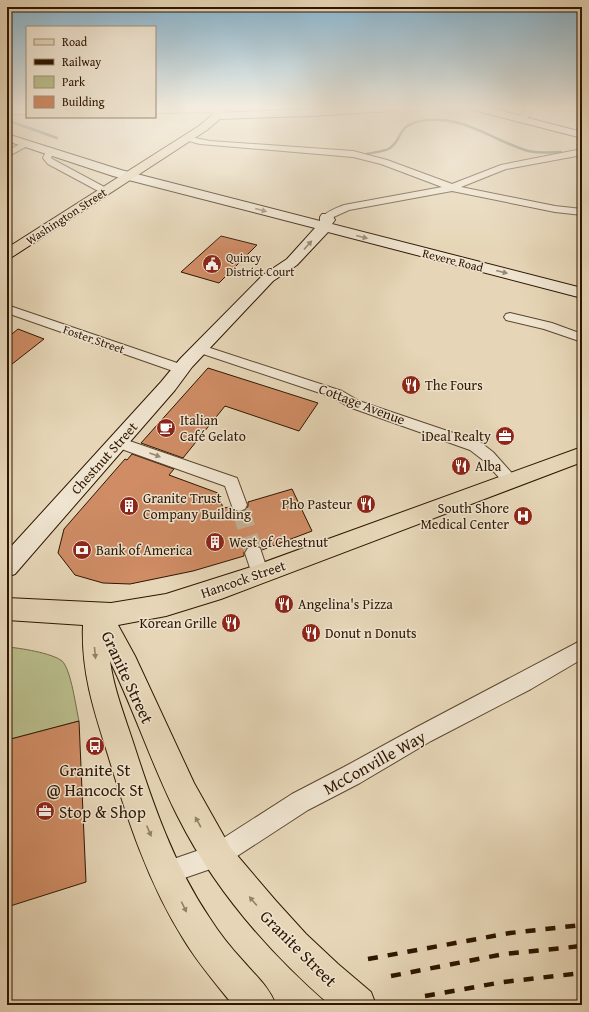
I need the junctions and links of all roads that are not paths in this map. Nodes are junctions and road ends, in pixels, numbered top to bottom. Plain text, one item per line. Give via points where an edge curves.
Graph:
1 (49, 155) edge
2 (50, 155) edge
3 (83, 155) edge
4 (161, 155) edge
5 (358, 155) edge
6 (565, 155) edge
7 (133, 173) junction
8 (451, 188) junction
9 (105, 191) junction
10 (582, 212) edge
11 (321, 222) junction
12 (7, 254) edge
13 (582, 280) edge
14 (582, 293) edge
15 (7, 309) edge
16 (510, 317) dead end
17 (582, 338) edge
18 (201, 349) junction
19 (181, 369) junction
20 (118, 442) junction
21 (582, 454) edge
22 (510, 480) junction
23 (239, 504) tunnel mouth
24 (11, 556) edge
25 (7, 609) edge
26 (96, 614) junction
27 (582, 649) edge
28 (217, 856) junction
29 (167, 872) junction
30 (257, 1005) edge
31 (358, 1005) edge

1 - 9 street via 51,162
2 - 7 main road
3 - 7 main road
4 - 7 main road, Washington Street
5 - 8 street via 384,162
6 - 8 street via 504,167
7 - 9 main road, Washington Street
7 -> 11 main road
7 - 11 main road
8 - 10 street
8 - 11 street via 347,207
9 - 12 main road, Washington Street
11 - 13 main road, Revere Road
11 -> 14 main road, Revere Road
11 - 18 main road, Chestnut Street via 272,265 268,278
15 - 19 street, Foster Street
16 - 17 street
18 - 19 main road, Chestnut Street
18 - 22 street, Cottage Avenue via 337,394 354,404 475,446
19 - 20 main road, Chestnut Street
20 -> 23 street via 232,482
20 - 24 main road, Chestnut Street
21 - 22 main road, Hancock Street
22 - 26 main road, Hancock Street via 257,564 210,592 127,612
25 - 26 main road, Hancock Street
28 -> 26 main road, Granite Street via 180,789 117,645
26 -> 29 main road, Granite Street via 95,653 102,691 146,823
27 - 28 street, McConville Way via 300,802
28 - 29 street, McConville Way
31 -> 28 main road, Granite Street via 316,968 270,921
29 -> 30 main road, Granite Street via 203,938

